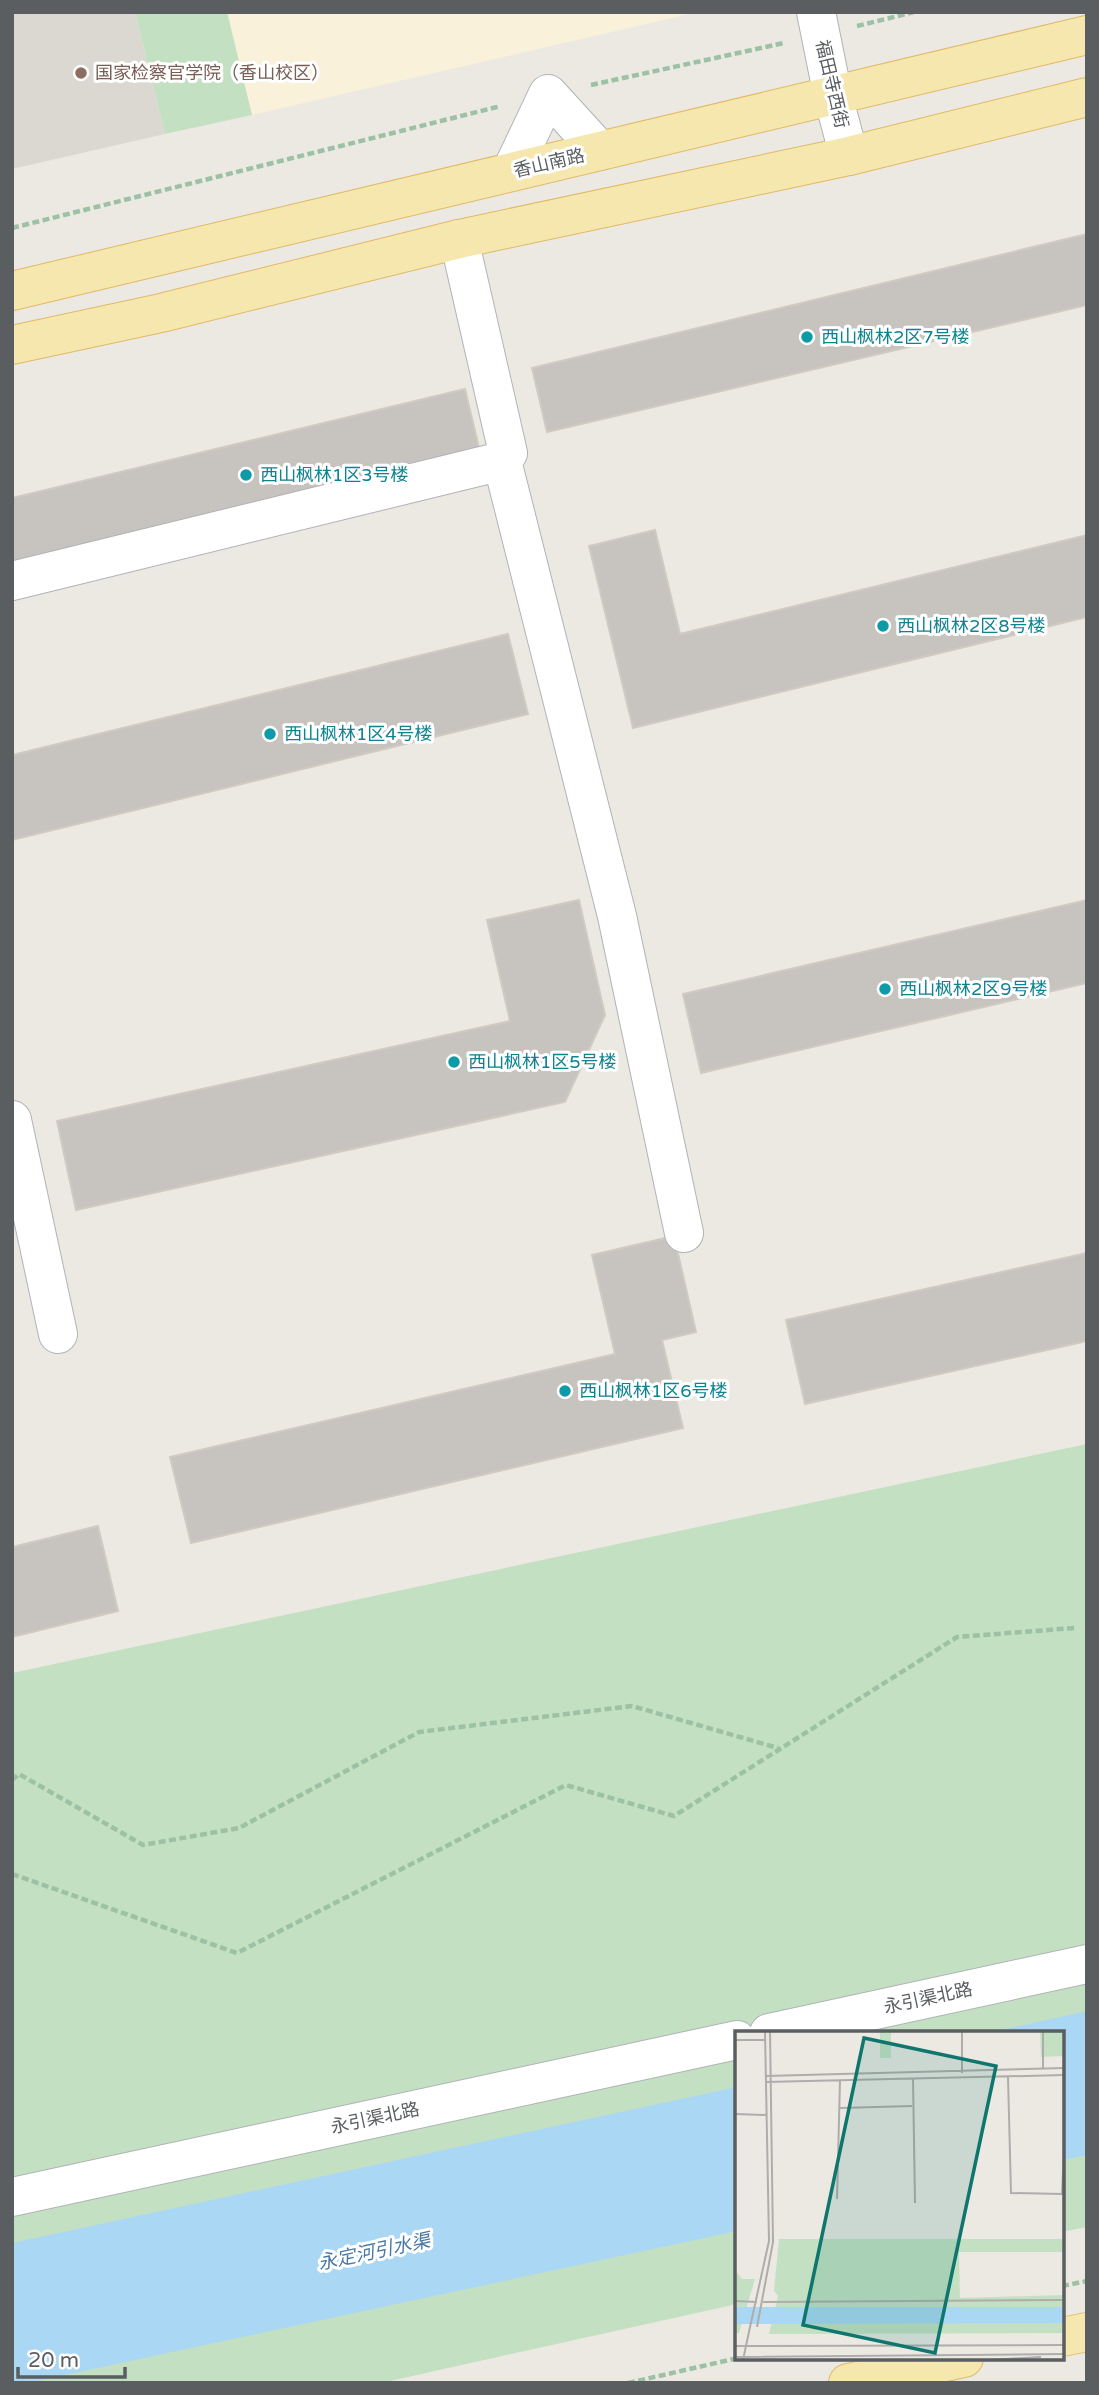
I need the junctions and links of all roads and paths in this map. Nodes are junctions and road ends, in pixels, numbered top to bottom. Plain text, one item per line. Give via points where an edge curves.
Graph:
1 (914, 12) edge
2 (819, 23) edge
3 (1087, 35) edge
4 (548, 94) junction
5 (833, 96) junction
6 (1087, 97) edge
7 (600, 151) junction
8 (849, 156) junction
9 (511, 172) junction
10 (12, 228) edge
11 (458, 239) junction
12 (12, 291) edge
13 (12, 345) edge
14 (502, 461) junction
15 (12, 580) edge
16 (12, 1120) edge
17 (684, 1233) dead end
18 (58, 1334) dead end
19 (1074, 1628) dead end
20 (779, 1748) junction
21 (12, 1780) edge
22 (12, 1874) edge
23 (1087, 1964) edge
24 (778, 2031) edge
25 (735, 2040) edge
26 (12, 2197) edge
27 (1087, 2281) edge
28 (1064, 2286) edge
29 (1087, 2332) edge
30 (1064, 2337) edge
31 (735, 2359) edge
32 (955, 2360) edge
33 (628, 2383) edge
34 (848, 2383) edge

1 - 2 path
2 - 4 path
2 - 5 street, 福田寺西街
3 - 5 main road, 香山南路
4 - 7 street
4 - 9 street
4 - 10 path
5 - 7 main road, 香山南路
5 - 8 street, 福田寺西街
6 - 8 main road
7 - 9 main road, 香山南路
8 - 11 main road
9 - 12 main road, 香山南路
11 - 13 main road
11 - 14 street via 508,453
14 - 15 street
14 - 17 street via 617,916
16 - 18 street
19 - 20 path via 957,1637
20 - 21 path via 632,1706 419,1732 239,1828 143,1845 19,1774
20 - 22 path via 674,1815 566,1785 237,1953
23 - 24 street, 永引渠北路
25 - 26 street, 永引渠北路
27 - 28 path
29 - 30 main road
31 - 33 path
32 - 34 main road

